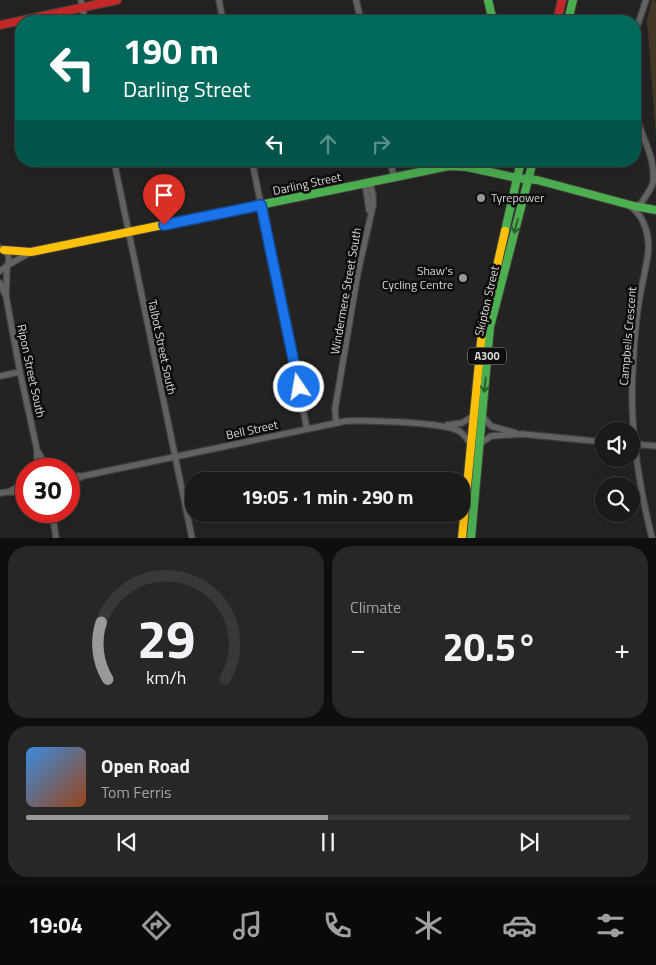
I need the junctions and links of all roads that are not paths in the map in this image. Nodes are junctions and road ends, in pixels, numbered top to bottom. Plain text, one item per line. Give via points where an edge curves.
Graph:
1 (117, 0) edge
2 (218, 0) edge
3 (356, 0) edge
4 (488, 0) edge
5 (562, 0) edge
6 (573, 0) edge
7 (646, 0) edge
8 (82, 4) edge
9 (37, 15) edge
10 (222, 15) edge
11 (360, 15) edge
12 (492, 15) edge
13 (558, 15) edge
14 (569, 15) edge
15 (641, 15) edge
16 (15, 20) edge
17 (0, 24) edge
18 (641, 128) edge
19 (115, 167) edge
20 (253, 167) edge
21 (392, 167) edge
22 (449, 167) edge
23 (464, 167) edge
24 (520, 167) edge
25 (532, 167) edge
26 (394, 177) junction
27 (517, 178) junction
28 (529, 179) junction
29 (367, 182) junction
30 (626, 204) junction
31 (261, 205) junction
32 (640, 207) junction
33 (656, 210) edge
34 (129, 232) junction
35 (2, 248) edge
36 (31, 252) junction
37 (8, 265) junction
38 (0, 271) edge
39 (0, 283) edge
40 (6, 296) junction
41 (20, 372) junction
42 (0, 376) edge
43 (478, 415) junction
44 (633, 422) edge
45 (336, 423) junction
46 (427, 425) junction
47 (307, 429) junction
48 (522, 434) junction
49 (595, 441) edge
50 (475, 445) junction
51 (640, 445) edge
52 (656, 446) edge
53 (37, 450) junction
54 (176, 457) junction
55 (37, 458) edge
56 (42, 458) edge
57 (637, 467) edge
58 (83, 476) joint
59 (80, 477) edge
60 (15, 488) edge
61 (8, 492) junction
62 (15, 492) edge
63 (0, 493) edge
64 (53, 523) edge
65 (56, 538) edge
66 (192, 538) edge
67 (462, 538) edge
68 (471, 538) edge
69 (652, 538) edge

1 - 8 main road
2 - 10 street
3 - 11 street
4 - 12 main road
5 - 13 main road
6 - 14 main road
7 - 15 street
8 - 9 main road
16 - 17 main road
18 - 32 street via 653,154 655,167 652,185
19 - 34 street, Talbot Street South
20 - 31 street
21 - 26 street
22 - 26 main road, Darling Street
23 - 27 main road, Darling Street
24 - 27 main road, Skipton Street / A300
25 - 28 main road, Skipton Street / A300
26 - 29 main road, Darling Street
27 - 28 main road, Darling Street
27 - 43 main road, Skipton Street / A300 via 483,325
28 - 30 main road, Darling Street
28 -> 43 main road, Skipton Street / A300 via 490,327
29 - 31 main road, Darling Street
29 - 45 street, Windermere Street South via 373,200 335,410
30 - 32 main road, Darling Street
30 - 44 street, Campbells Crescent via 640,217 648,242 633,360
31 - 34 main road, Darling Street
31 - 47 street
32 - 33 main road, Darling Street
34 - 36 main road, Darling Street
34 - 54 street, Talbot Street South
35 - 36 main road, Darling Street
35 - 37 street, Ripon Street South via 9,257
36 - 37 street, Darling Street
37 - 38 street, Darling Street
37 - 40 street, Ripon Street South
39 - 40 street, Ripon Street South
40 - 41 street, Ripon Street South
41 - 42 street
41 - 53 street, Ripon Street South
43 - 46 street, Bell Street via 458,424
43 - 48 street via 492,427
43 - 50 main road, Skipton Street / A300
45 - 46 street, Bell Street via 359,421
45 - 47 street, Bell Street
46 - 50 street, Bell Street via 458,431
47 - 54 street, Bell Street
48 - 49 street
48 - 50 street via 491,436
50 - 67 main road, Skipton Street / A300
50 - 68 main road, Skipton Street / A300
51 - 52 street
53 - 55 street, Ripon Street South
53 - 56 street, Ripon Street South
54 - 58 street, Bell Street
54 - 66 street, Talbot Street South
57 - 69 street, Campbells Crescent
58 - 59 street, Bell Street
60 - 61 street
61 - 62 street
61 - 63 street
64 - 65 street

